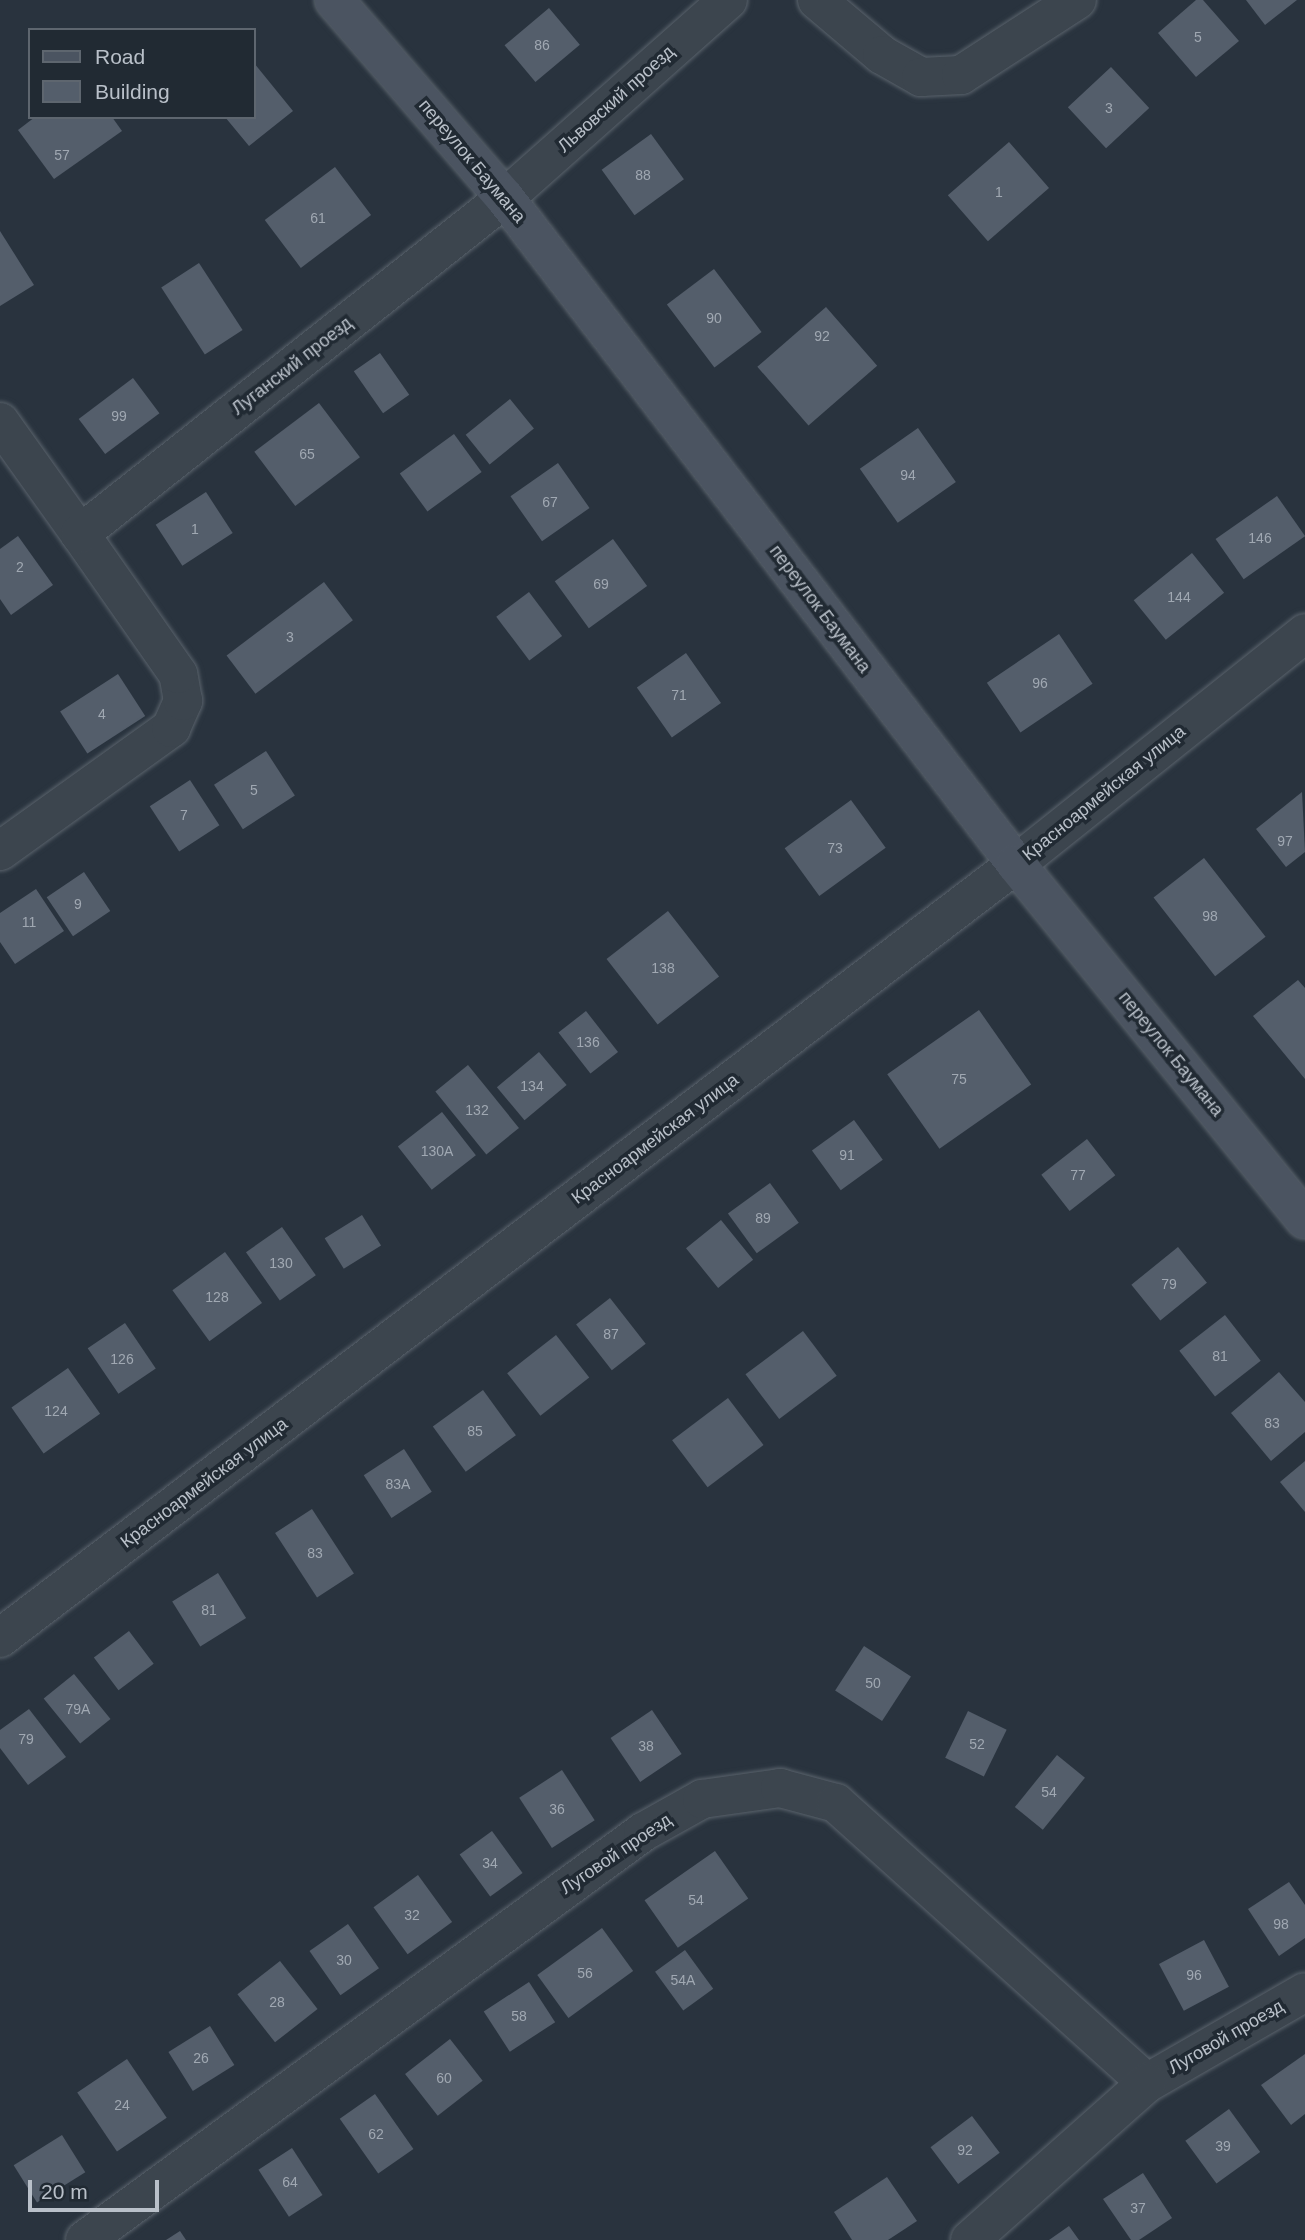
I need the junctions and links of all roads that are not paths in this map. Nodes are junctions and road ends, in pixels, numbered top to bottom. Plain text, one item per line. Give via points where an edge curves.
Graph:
1 (334, 0) edge
2 (728, 0) edge
3 (817, 0) edge
4 (1076, 0) edge
5 (505, 198) junction
6 (0, 422) edge
7 (80, 534) junction
8 (1305, 633) edge
9 (0, 851) edge
10 (1016, 864) junction
11 (1305, 1219) edge
12 (0, 1638) edge
13 (1305, 1992) edge
14 (1147, 2083) junction
15 (85, 2240) edge
16 (970, 2240) edge

1 - 5 street, переулок Баумана
2 - 5 street, Львовский проезд
3 - 4 street via 882,55 921,77 961,75
5 - 7 street, Луганский проезд
5 - 10 street, переулок Баумана
6 - 7 street
7 - 9 street via 178,674 183,701 172,728
8 - 10 street, Красноармейская улица
10 - 11 street, переулок Баумана
10 - 12 street, Красноармейская улица
13 - 14 street, Луговой проезд
14 - 15 street, Луговой проезд via 836,1803 780,1788 702,1799 643,1832
14 - 16 street, Луговой проезд

